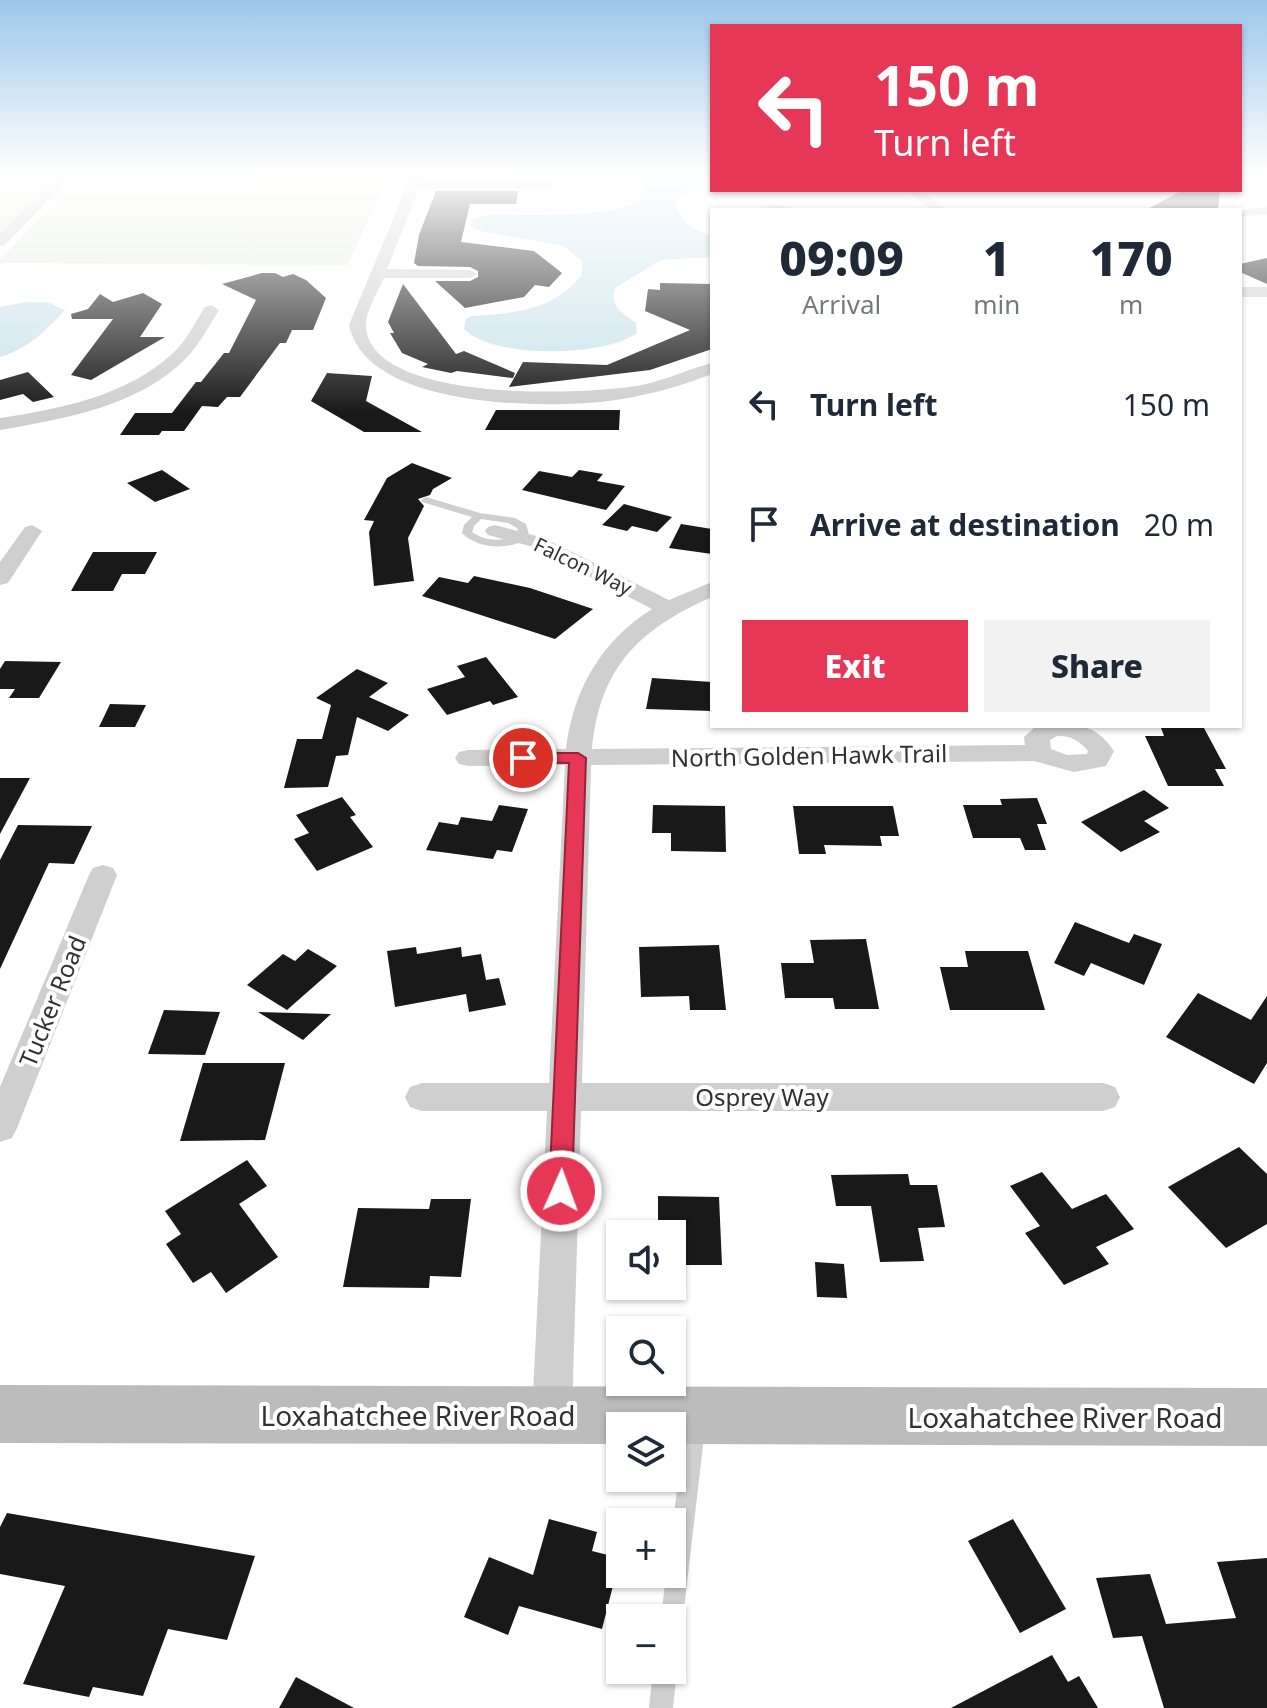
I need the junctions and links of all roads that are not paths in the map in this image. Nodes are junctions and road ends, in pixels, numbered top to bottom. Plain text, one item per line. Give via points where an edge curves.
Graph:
1 (385, 254) edge
2 (377, 273) junction
3 (470, 274) dead end
4 (1242, 292) edge
5 (1267, 292) edge
6 (211, 310) dead end
7 (707, 375) edge
8 (0, 424) edge
9 (426, 500) dead end
10 (487, 524) joint
11 (32, 531) dead end
12 (0, 578) edge
13 (710, 590) edge
14 (669, 609) junction
15 (1039, 753) dead end
16 (468, 758) dead end
17 (578, 758) junction
18 (103, 875) dead end
19 (564, 1096) junction
20 (422, 1097) dead end
21 (1103, 1097) dead end
22 (0, 1128) edge
23 (0, 1414) edge
24 (552, 1415) junction
25 (697, 1416) junction
26 (1267, 1417) edge
27 (674, 1604) edge
28 (664, 1684) edge
29 (661, 1708) edge

1 - 2 street
2 - 3 street
2 - 7 street via 358,335 382,363 415,379 483,395 560,397 628,391
4 - 5 street
6 - 8 street via 186,348 145,379 75,408
9 - 10 lane
10 - 14 street, Falcon Way
11 - 12 street
13 - 14 street
14 - 17 street via 637,630 598,675 583,710
15 - 17 street, North Golden Hawk Trail
16 - 17 street, North Golden Hawk Trail
17 - 19 street
18 - 22 street, Tucker Road
19 - 20 street, Osprey Way
19 - 21 street, Osprey Way
19 - 24 street
23 - 24 street, Loxahatchee River Road
24 - 25 street, Loxahatchee River Road
25 - 26 street, Loxahatchee River Road
25 - 27 lane
28 - 29 lane

